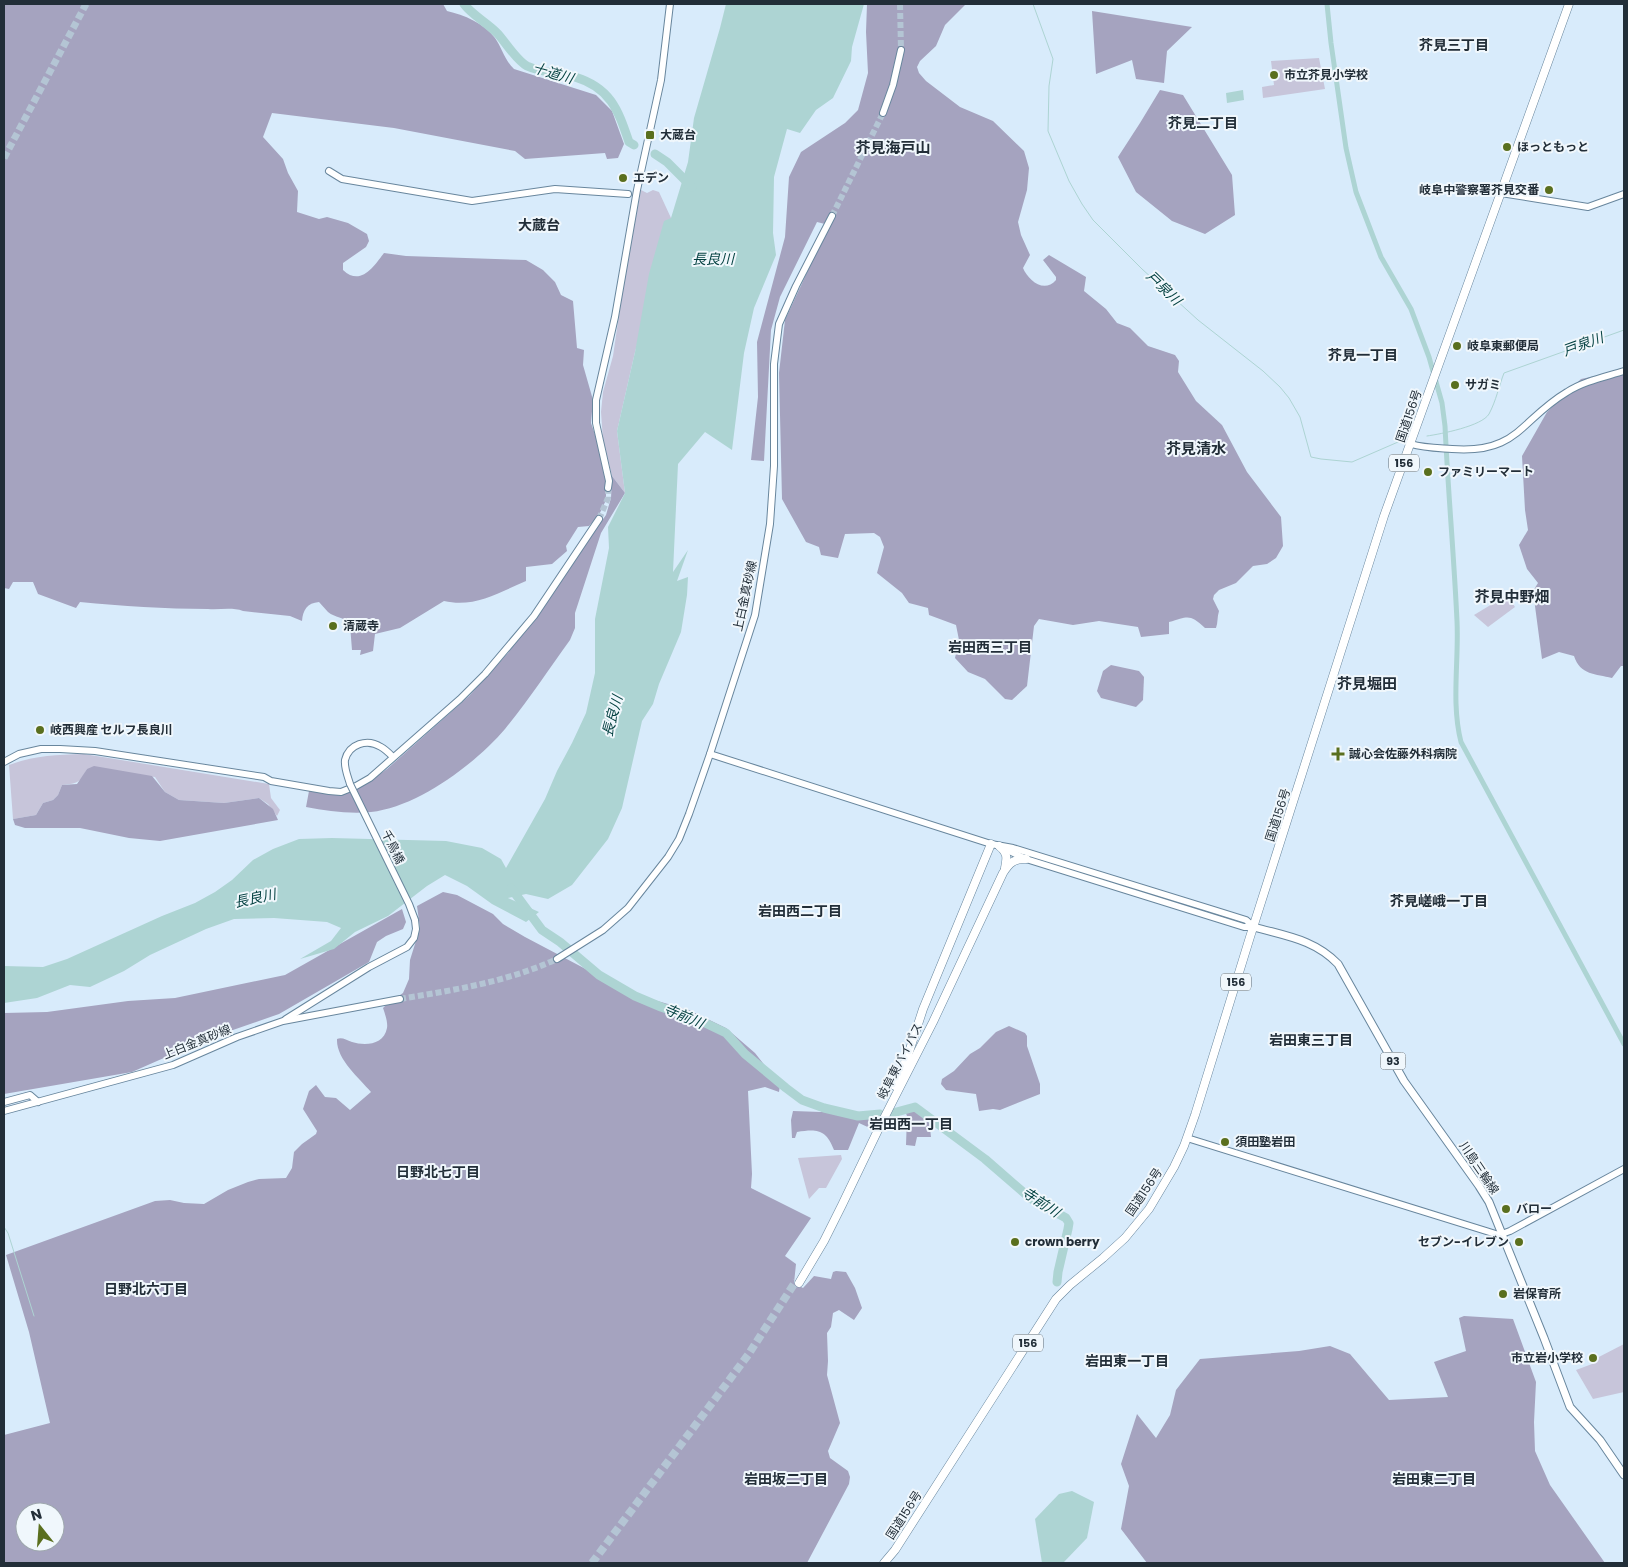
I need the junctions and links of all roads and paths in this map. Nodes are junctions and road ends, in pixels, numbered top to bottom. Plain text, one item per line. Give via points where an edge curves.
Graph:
1 (670, 4) edge
2 (1569, 4) edge
3 (901, 50) tunnel mouth
4 (883, 113) tunnel mouth
5 (329, 171) dead end
6 (1501, 193) junction
7 (628, 194) dead end
8 (1624, 194) edge
9 (832, 216) tunnel mouth
10 (1624, 371) edge
11 (1411, 444) junction
12 (608, 488) tunnel mouth
13 (599, 519) tunnel mouth
14 (710, 754) junction
15 (393, 757) junction
16 (4, 762) edge
17 (991, 844) junction
18 (999, 846) junction
19 (1026, 859) junction
20 (1003, 873) junction
21 (1254, 927) junction
22 (560, 958) tunnel mouth
23 (400, 999) tunnel mouth
24 (283, 1021) junction
25 (4, 1102) edge
26 (38, 1102) junction
27 (4, 1111) edge
28 (1187, 1138) junction
29 (1624, 1169) edge
30 (1503, 1234) junction
31 (1624, 1475) edge
32 (884, 1563) edge

1 - 12 street via 661,80 596,400 596,423
2 - 6 highway, 国道156号 / 156
3 - 4 street
5 - 7 street via 342,178 472,201 555,189
6 - 8 street via 1588,206
6 - 11 highway, 国道156号 / 156
9 - 14 street, 上白金真砂線 via 779,324 774,364 774,466 770,524 755,614
10 - 11 street via 1568,391 1515,436 1496,445 1468,450
11 - 21 highway, 国道156号 / 156 via 1384,516
13 - 15 street via 534,616 509,647 460,699
14 - 17 street
14 - 22 street, 上白金真砂線 via 689,814 668,857 628,908 603,930
15 - 16 street via 370,778 341,792 95,751 41,749 19,754
15 - 24 street, 千鳥橋, bridge via 371,742 354,746 345,761 350,784 409,904 415,920 414,938 407,947
17 - 18 street
17 - 20 highway, 岐阜東バイパス via 932,986 890,1099 797,1282 824,1241
18 - 19 street
18 - 20 highway via 1007,855
18 - 21 street via 1048,858 1246,920
19 - 20 highway, 岐阜東バイパス via 1011,863
19 - 21 street via 1244,927
21 - 28 highway, 国道156号 / 156
21 - 30 main road, 川島三輪線 / 93 via 1309,943 1338,964 1404,1081 1480,1186
23 - 24 street, 上白金真砂線
24 - 26 street, 上白金真砂線 via 173,1065
25 - 26 street via 30,1096
26 - 27 street, 上白金真砂線
28 - 30 street via 1474,1228
28 - 32 highway, 国道156号 / 156 via 1150,1209 1125,1238 1056,1299
29 - 30 street
30 - 31 main road, 川島三輪線 / 93 via 1570,1407 1600,1440

